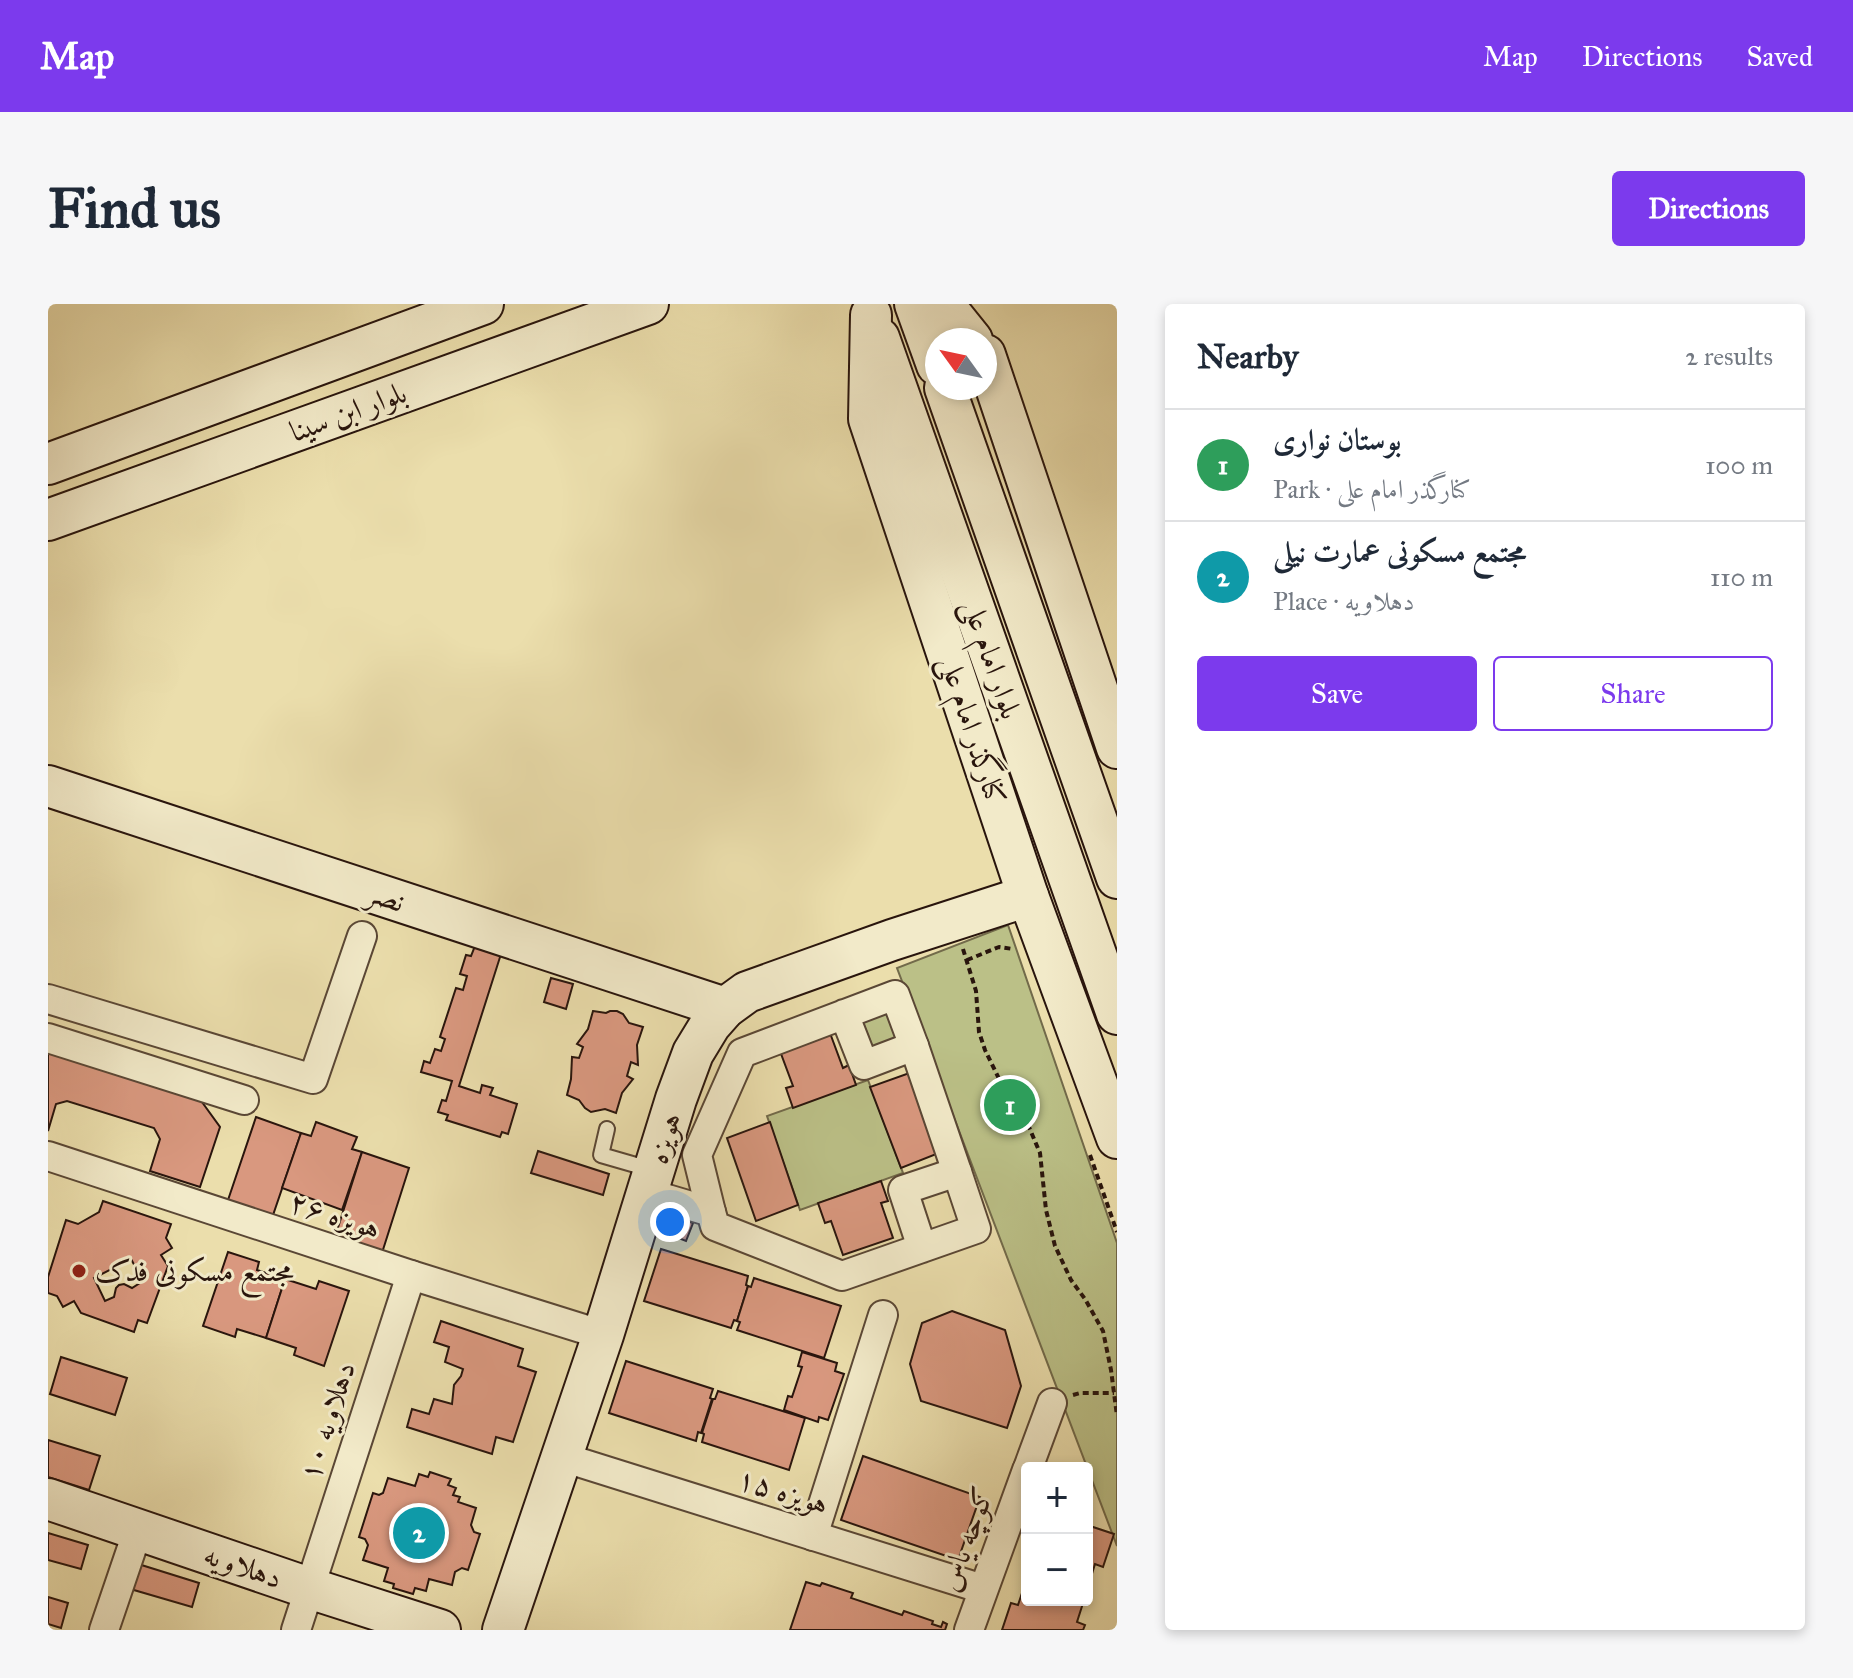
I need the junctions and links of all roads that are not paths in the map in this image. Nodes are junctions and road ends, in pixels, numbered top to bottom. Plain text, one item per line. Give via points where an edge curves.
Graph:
1 (483, 304) edge
2 (648, 304) edge
3 (915, 304) edge
4 (943, 304) edge
5 (869, 309) edge
6 (962, 328) edge
7 (925, 332) edge
8 (997, 391) edge
9 (949, 400) edge
10 (48, 464) edge
11 (48, 520) edge
12 (1117, 748) edge
13 (48, 786) edge
14 (1117, 878) edge
15 (1028, 896) junction
16 (362, 936) dead end
17 (48, 999) edge
18 (725, 1008) junction
19 (844, 1014) junction
20 (1117, 1014) edge
21 (48, 1038) edge
22 (914, 1046) junction
23 (244, 1100) dead end
24 (607, 1129) dead end
25 (1117, 1138) edge
26 (48, 1156) edge
27 (957, 1172) junction
28 (650, 1182) junction
29 (711, 1212) junction
30 (922, 1248) junction
31 (411, 1275) junction
32 (883, 1315) dead end
33 (603, 1335) junction
34 (1052, 1403) road end
35 (562, 1457) junction
36 (1030, 1462) edge
37 (1021, 1485) edge
38 (48, 1499) edge
39 (138, 1530) junction
40 (813, 1536) junction
41 (309, 1588) junction
42 (983, 1589) junction
43 (104, 1630) edge
44 (296, 1630) edge
45 (440, 1630) edge
46 (503, 1630) edge
47 (969, 1630) edge

1 - 10 main road, بلوار ابن سینا
2 - 11 main road, بلوار ابن سینا
3 - 7 main road
4 - 6 main road
5 - 15 main road, کنارگذر امام علی via 869,419
5 - 20 main road, بلوار امام علی
8 - 12 main road
9 - 14 main road, بلوار امام علی
13 - 18 main road, نصر
15 - 18 main road, هویزه via 747,992
15 - 25 main road, کنارگذر امام علی
16 - 17 street via 313,1079
18 - 28 main road, هویزه via 693,1053
19 - 22 street via 864,1065
19 - 22 street via 895,995
19 - 29 street via 742,1053 697,1155
21 - 23 street
22 - 27 street
24 - 28 lane via 601,1155
26 - 31 street, هویزه ۲۶
27 - 30 street via 976,1229
27 - 30 street via 903,1190
28 - 29 street
28 - 33 main road, هویزه
29 - 30 street via 715,1226 842,1276
31 - 33 street, هویزه ۲۶
31 - 41 street, دهلاویه ۱۰
32 - 40 street
33 - 35 main road, هویزه
34 - 36 street, کوچه یاس
35 - 40 street, هویزه ۱۵
35 - 46 main road, هویزه
37 - 42 street, کوچه یاس
38 - 39 main road, دهلاویه
39 - 41 main road, دهلاویه
39 - 43 street
40 - 42 street, هویزه ۱۵
41 - 44 street, دهلاویه ۱۰
41 - 45 main road, دهلاویه
42 - 47 street, کوچه یاس

